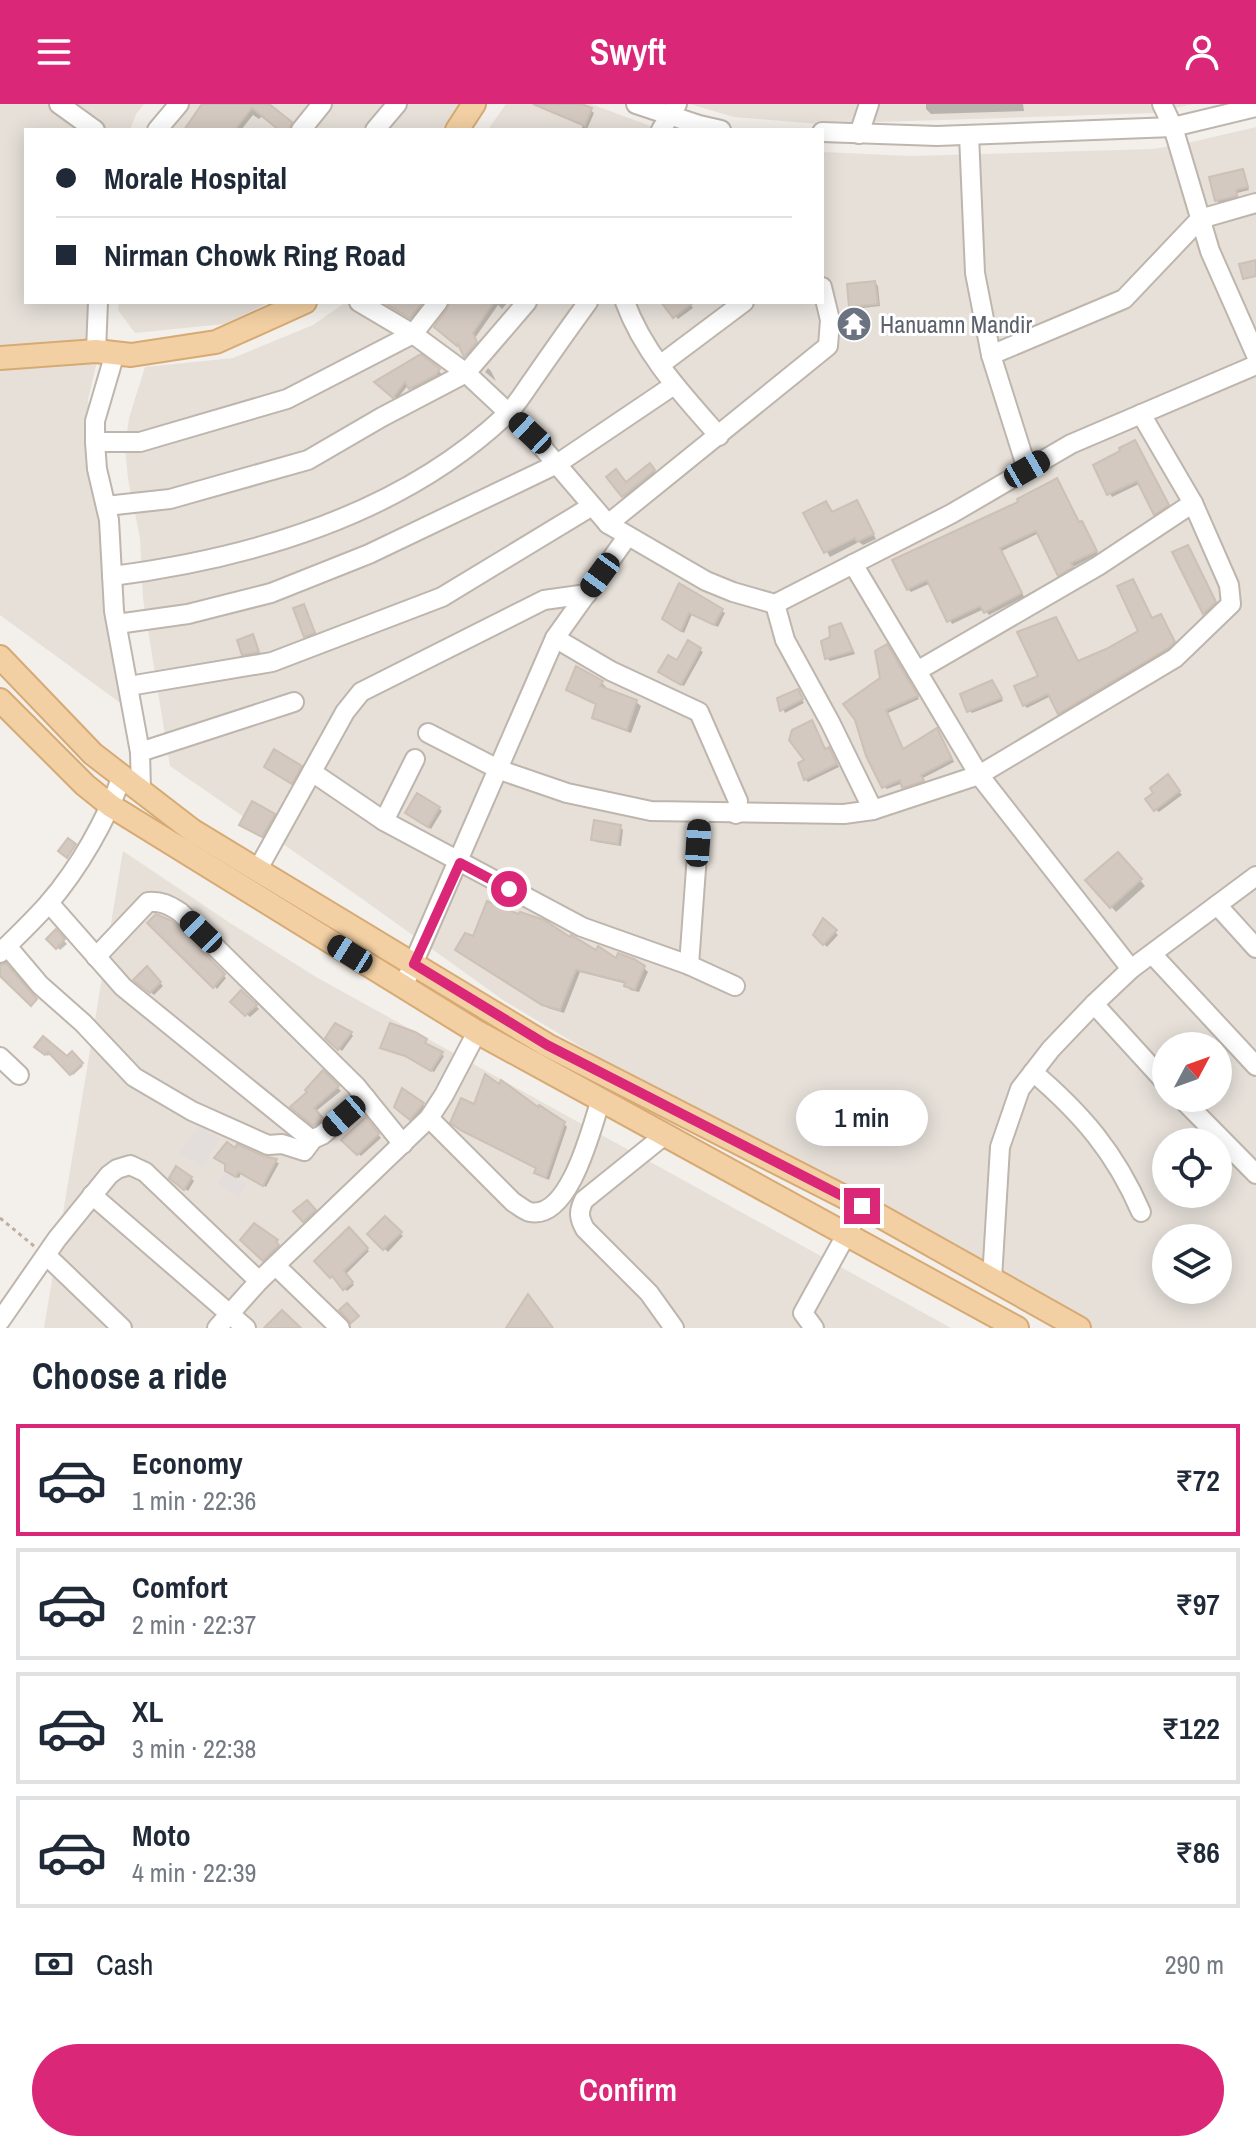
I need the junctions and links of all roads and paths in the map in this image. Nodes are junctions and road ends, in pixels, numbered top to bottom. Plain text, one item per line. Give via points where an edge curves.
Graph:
1 (59, 104) edge
2 (179, 104) edge
3 (322, 104) edge
4 (397, 104) edge
5 (474, 104) edge
6 (636, 104) edge
7 (869, 104) edge
8 (1162, 104) edge
9 (1256, 107) edge
10 (670, 117) edge
11 (1173, 127) junction
12 (92, 128) edge
13 (159, 128) edge
14 (303, 128) edge
15 (377, 128) edge
16 (458, 128) edge
17 (713, 128) edge
18 (824, 132) edge
19 (859, 134) junction
20 (969, 135) junction
21 (1256, 203) edge
22 (1200, 219) junction
23 (824, 295) edge
24 (98, 304) edge
25 (301, 304) edge
26 (362, 304) edge
27 (436, 304) edge
28 (525, 304) edge
29 (587, 304) edge
30 (626, 304) edge
31 (741, 304) edge
32 (413, 334) junction
33 (105, 352) junction
34 (991, 355) junction
35 (1256, 355) edge
36 (0, 358) edge
37 (660, 365) junction
38 (1256, 365) edge
39 (466, 373) junction
40 (674, 385) junction
41 (508, 414) junction
42 (1141, 414) junction
43 (719, 436) junction
44 (95, 442) junction
45 (557, 464) junction
46 (1027, 469) junction
47 (1193, 503) junction
48 (106, 506) junction
49 (592, 506) junction
50 (608, 524) junction
51 (627, 537) junction
52 (853, 564) junction
53 (112, 576) junction
54 (587, 594) junction
55 (775, 604) junction
56 (117, 624) junction
57 (555, 638) junction
58 (0, 657) edge
59 (917, 671) junction
60 (129, 686) junction
61 (0, 700) edge
62 (294, 702) dead end
63 (428, 733) dead end
64 (140, 752) junction
65 (415, 759) dead end
66 (500, 770) junction
67 (312, 772) junction
68 (979, 775) junction
69 (122, 776) junction
70 (141, 790) junction
71 (111, 806) junction
72 (873, 810) junction
73 (700, 813) junction
74 (736, 814) junction
75 (384, 821) junction
76 (460, 863) junction
77 (258, 869) junction
78 (1256, 876) edge
79 (49, 903) junction
80 (1217, 905) junction
81 (1256, 948) edge
82 (4, 950) edge
83 (1152, 954) junction
84 (96, 957) junction
85 (414, 964) junction
86 (689, 965) junction
87 (1131, 969) junction
88 (735, 986) dead end
89 (403, 987) junction
90 (1094, 1004) junction
91 (477, 1032) junction
92 (0, 1057) edge
93 (1256, 1066) edge
94 (1152, 1068) edge
95 (1033, 1072) junction
96 (19, 1075) dead end
97 (366, 1098) junction
98 (601, 1099) junction
99 (1195, 1112) edge
100 (429, 1118) junction
101 (666, 1134) junction
102 (313, 1139) junction
103 (403, 1144) junction
104 (1256, 1174) edge
105 (92, 1195) junction
106 (862, 1206) junction
107 (1141, 1212) dead end
108 (0, 1218) edge
109 (847, 1235) junction
110 (47, 1256) junction
111 (276, 1266) junction
112 (992, 1279) junction
113 (259, 1281) junction
114 (798, 1320) edge
115 (0, 1321) edge
116 (223, 1321) edge
117 (122, 1328) edge
118 (246, 1328) edge
119 (340, 1328) edge
120 (674, 1328) edge
121 (814, 1328) edge
122 (1017, 1328) edge
123 (1079, 1328) edge

1 - 12 street
2 - 13 street
3 - 14 street
4 - 15 street
5 - 16 main road
6 - 10 street
7 - 19 street
8 - 11 street
9 - 11 street
10 - 17 street
11 - 20 street
11 - 22 street
18 - 19 street
19 - 20 street
20 - 34 street via 975,273
21 - 22 street
22 - 34 street via 1124,299
22 - 35 street
23 - 43 street via 830,320 828,346
24 - 33 street
25 - 33 main road via 216,342 131,355
26 - 32 street
27 - 32 street
28 - 39 street
29 - 41 street
30 - 37 street
31 - 37 street
32 - 39 street
32 - 44 street via 287,399 140,442
33 - 36 main road
33 - 44 street
34 - 46 street
37 - 40 street
38 - 42 street
39 - 41 street
39 - 48 street via 308,460 170,499
40 - 43 street
40 - 45 street
41 - 45 street
41 - 53 street via 442,466 327,523 251,550
42 - 46 street
42 - 47 street
43 - 50 street
44 - 48 street
45 - 49 street
45 - 56 street via 369,554 271,593 188,614
46 - 52 street
47 - 59 street via 1098,566
47 - 68 street via 1229,585 1231,604 1175,658
48 - 53 street
49 - 50 street
49 - 60 street via 442,597 272,662
50 - 51 street
51 - 54 street
51 - 55 street via 706,581
52 - 55 street
52 - 59 street
53 - 56 street
54 - 57 street
54 - 67 street via 544,600 361,692
55 - 72 street via 785,640
56 - 60 street
57 - 66 street
57 - 74 street via 699,712 738,801
58 - 69 main road via 93,754
59 - 68 street
60 - 64 street
61 - 71 main road
62 - 64 street
63 - 66 street
64 - 70 street
65 - 75 street
66 - 73 street via 581,796 651,811
66 - 76 street
67 - 75 street
67 - 77 street
68 - 72 street
68 - 87 street
69 - 70 main road
69 - 71 street
70 - 77 main road via 193,831
71 - 79 street
71 - 89 main road
72 - 74 street
73 - 74 street
73 - 86 street
75 - 76 street
76 - 85 street
76 - 86 street via 582,927
77 - 85 main road
78 - 80 street
79 - 82 street
79 - 84 street
80 - 81 street
80 - 83 street
82 - 102 street via 134,1077 192,1111 268,1145 304,1151
83 - 87 street
83 - 93 street
84 - 97 street via 148,902 170,905
84 - 102 street via 123,987
85 - 89 street
85 - 106 main road via 547,1045
86 - 88 street
87 - 90 street
89 - 91 main road
90 - 94 street
90 - 95 street
91 - 98 main road
91 - 100 street
92 - 96 street
95 - 107 street via 1103,1142
95 - 112 street via 1020,1089 1000,1147
97 - 102 street
97 - 103 street
98 - 100 street via 570,1184 542,1211 529,1212 513,1202
98 - 101 main road
99 - 104 street
100 - 103 street
101 - 109 main road
101 - 120 street via 580,1208 582,1224 649,1293
103 - 111 street
105 - 110 street
105 - 113 street via 117,1169 130,1165 145,1172
105 - 116 street
106 - 109 street
106 - 112 main road
108 - 110 path
109 - 114 street
109 - 122 main road
110 - 115 street
110 - 117 street
111 - 113 street
111 - 119 street
112 - 123 main road
113 - 116 street
114 - 121 street
116 - 118 street

